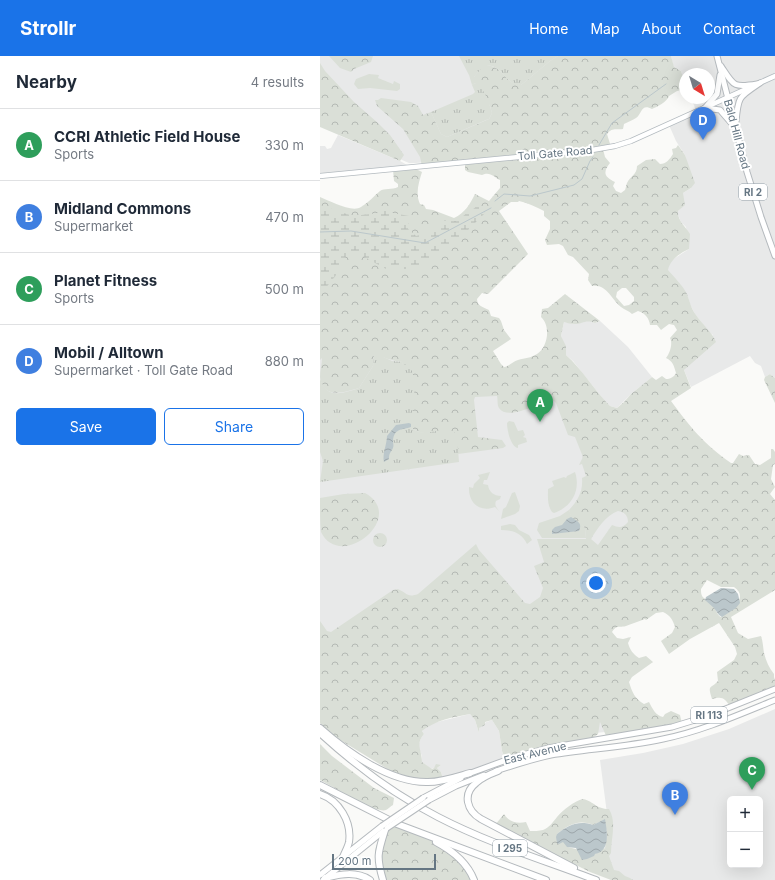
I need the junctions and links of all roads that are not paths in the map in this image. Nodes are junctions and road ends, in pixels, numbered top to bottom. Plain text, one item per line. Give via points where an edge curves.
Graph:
1 (717, 56) edge
2 (719, 62) junction
3 (720, 70) junction
4 (775, 76) edge
5 (760, 83) junction
6 (727, 97) junction
7 (705, 108) junction
8 (735, 127) junction
9 (320, 176) edge
10 (775, 256) edge
11 (775, 689) edge
12 (775, 700) edge
13 (320, 728) edge
14 (320, 733) edge
15 (498, 771) junction
16 (470, 773) junction
17 (320, 785) edge
18 (320, 794) edge
19 (385, 828) junction
20 (408, 828) junction
21 (343, 857) junction
22 (323, 878) edge
23 (370, 880) edge
24 (383, 880) edge
25 (474, 880) edge
26 (546, 880) edge
27 (595, 880) edge

1 - 2 main road, Bald Hill Road / RI 2
2 - 3 main road, Bald Hill Road / RI 2
2 - 5 main road via 730,81 736,86
3 - 6 main road, Bald Hill Road / RI 2
3 - 7 main road via 717,94
4 - 5 main road, Toll Gate Road
5 - 6 main road, Toll Gate Road
5 - 8 main road via 739,99
6 - 7 main road, Toll Gate Road
6 - 8 main road, Bald Hill Road / RI 2
7 - 8 main road via 720,110
7 - 9 main road, Toll Gate Road via 626,143 604,148
8 - 10 main road, Bald Hill Road / RI 2 via 756,202
11 - 16 main road, East Avenue / RI 113 via 708,716 672,727 548,748
12 - 15 main road, East Avenue / RI 113 via 710,726 665,739 538,758
13 - 16 highway via 365,761 402,778 433,782
14 - 27 highway, I 295 via 374,777 427,811 484,838
15 - 19 main road, East Avenue / RI 113, bridge via 467,781 429,800
15 - 27 highway via 471,788 468,801 472,812 480,819
16 - 19 main road, East Avenue / RI 113, bridge via 423,798
17 - 20 highway, I 295
18 - 21 highway via 333,802 346,820 349,843
19 - 21 main road, East Avenue / RI 113
19 - 22 main road, East Avenue / RI 113
19 - 24 highway via 378,854
20 - 25 highway via 455,854 466,865
20 - 26 highway, I 295
21 - 22 main road, East Avenue / RI 113
22 - 23 highway via 350,873

